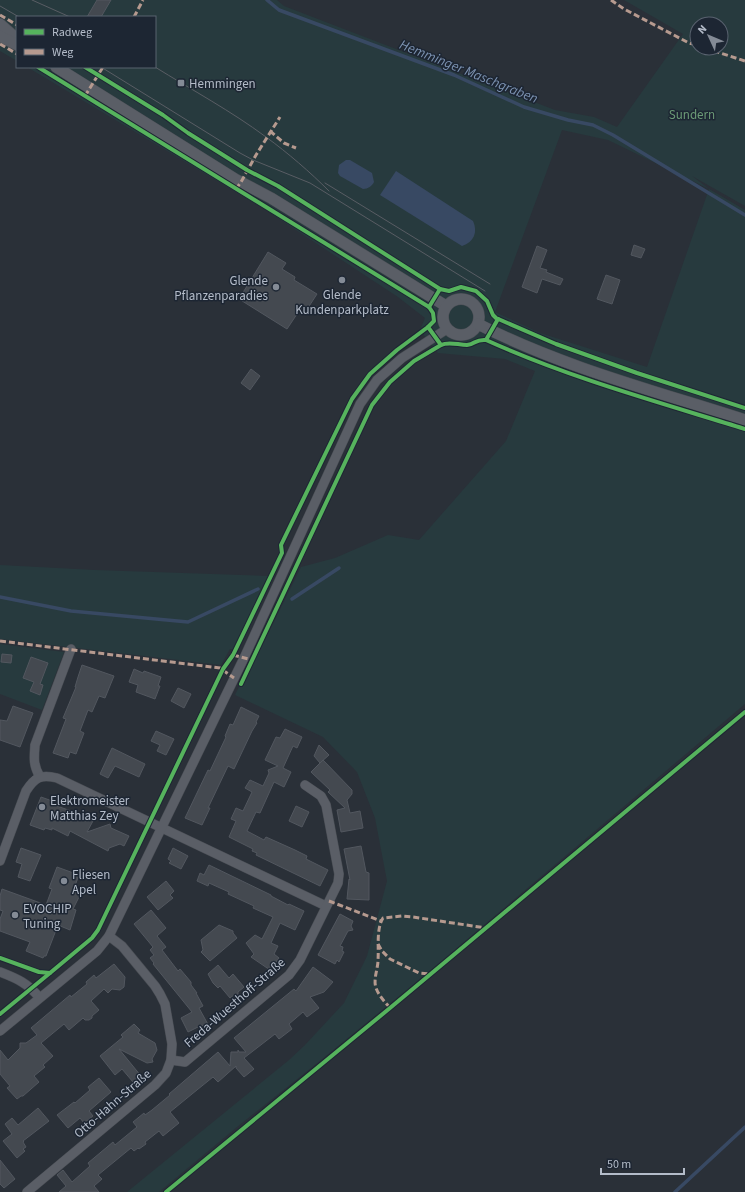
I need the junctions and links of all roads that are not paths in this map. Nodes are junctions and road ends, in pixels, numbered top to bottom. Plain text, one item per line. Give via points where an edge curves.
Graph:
1 (0, 24) edge
2 (0, 36) edge
3 (16, 38) edge
4 (16, 44) edge
5 (58, 68) edge
6 (446, 306) junction
7 (478, 324) junction
8 (447, 328) junction
9 (745, 420) edge
10 (71, 649) dead end
11 (40, 777) junction
12 (305, 785) dead end
13 (162, 827) junction
14 (0, 861) edge
15 (326, 906) junction
16 (109, 936) junction
17 (0, 972) edge
18 (40, 998) junction
19 (0, 1031) edge
20 (171, 1060) junction
21 (27, 1192) edge

1 - 3 street
2 - 4 street
5 - 6 street
6 - 7 street via 456,300 467,300 479,312
6 - 8 street via 443,320
7 - 8 street via 468,334 460,336
7 - 9 street via 534,350
8 - 13 street via 402,358 377,380 360,404 250,644
10 - 11 street via 35,745 33,759
11 - 13 street via 57,778
11 - 14 street via 31,783 26,791
12 - 15 street, Freda-Wuesthoff-Straße via 320,796 326,805 338,874 338,883
13 - 15 street
13 - 16 street
15 - 20 street, Freda-Wuesthoff-Straße via 300,960 289,975 185,1062
16 - 18 street via 97,951
16 - 20 street, Otto-Hahn-Straße via 122,946 160,994 172,1044
17 - 18 street via 18,979
18 - 19 street
20 - 21 street, Otto-Hahn-Straße via 166,1073 155,1085

